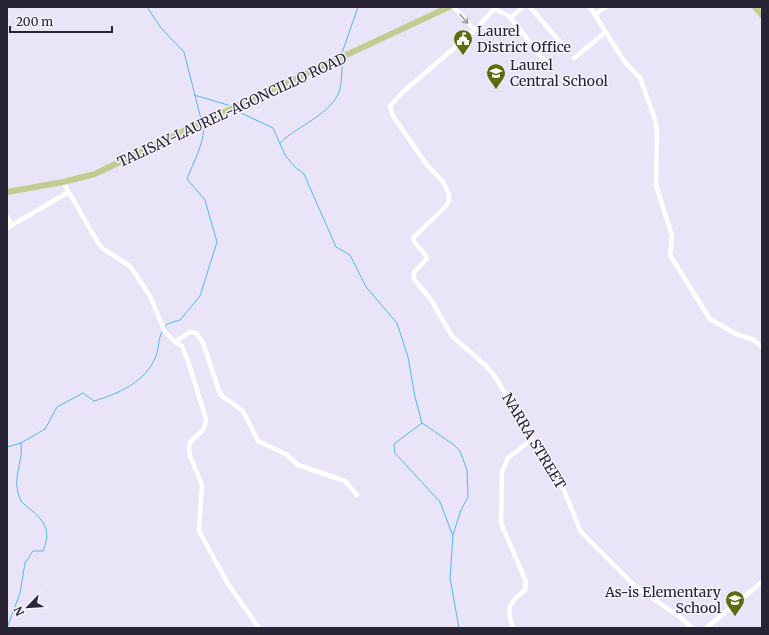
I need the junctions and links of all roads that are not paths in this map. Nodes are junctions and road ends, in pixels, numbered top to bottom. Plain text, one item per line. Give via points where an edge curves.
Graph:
1 (449, 7) edge
2 (454, 7) edge
3 (523, 7) edge
4 (530, 7) edge
5 (590, 7) edge
6 (606, 7) edge
7 (755, 7) edge
8 (495, 8) edge
9 (596, 14) junction
10 (762, 15) edge
11 (510, 18) junction
12 (475, 30) junction
13 (606, 32) junction
14 (568, 51) dead end
15 (574, 58) dead end
16 (544, 60) dead end
17 (63, 182) junction
18 (7, 192) edge
19 (67, 193) junction
20 (7, 217) edge
21 (12, 225) junction
22 (7, 228) edge
23 (175, 342) junction
24 (762, 347) edge
25 (532, 439) junction
26 (357, 496) dead end
27 (762, 582) edge
28 (259, 628) edge
29 (513, 628) edge
30 (692, 628) edge
31 (706, 628) edge

1 - 17 main road, TALISAY-LAUREL-AGONCILLO ROAD via 105,170
2 -> 12 street
3 - 11 street
4 - 14 street
5 - 9 street
6 - 9 street
7 - 10 main road
8 - 11 street
8 - 12 street
9 - 13 street
11 - 16 street
12 - 25 street, NARRA STREET via 403,92 390,109 426,165 444,183 449,195 446,206 413,238 427,259 413,275 455,339 492,372
13 - 15 street
13 - 24 street via 624,61 640,78 655,119 656,185 672,236 670,255 710,319 736,334 754,340
17 - 18 main road, TALISAY-LAUREL-AGONCILLO ROAD
17 - 19 street
19 - 21 street
19 - 23 street via 102,248 130,266 150,296 165,332
20 - 21 street
21 - 22 street
23 - 26 street via 190,332 196,333 203,343 219,391 222,396 244,411 258,441 286,454 298,465 346,481
23 - 28 street via 182,346 206,419 204,429 190,442 189,448 202,485 200,536 228,584
25 - 29 street via 508,458 502,472 501,523 526,582 525,590 511,602 508,612
25 - 30 street, NARRA STREET via 558,476 581,532 636,587
27 - 31 street

